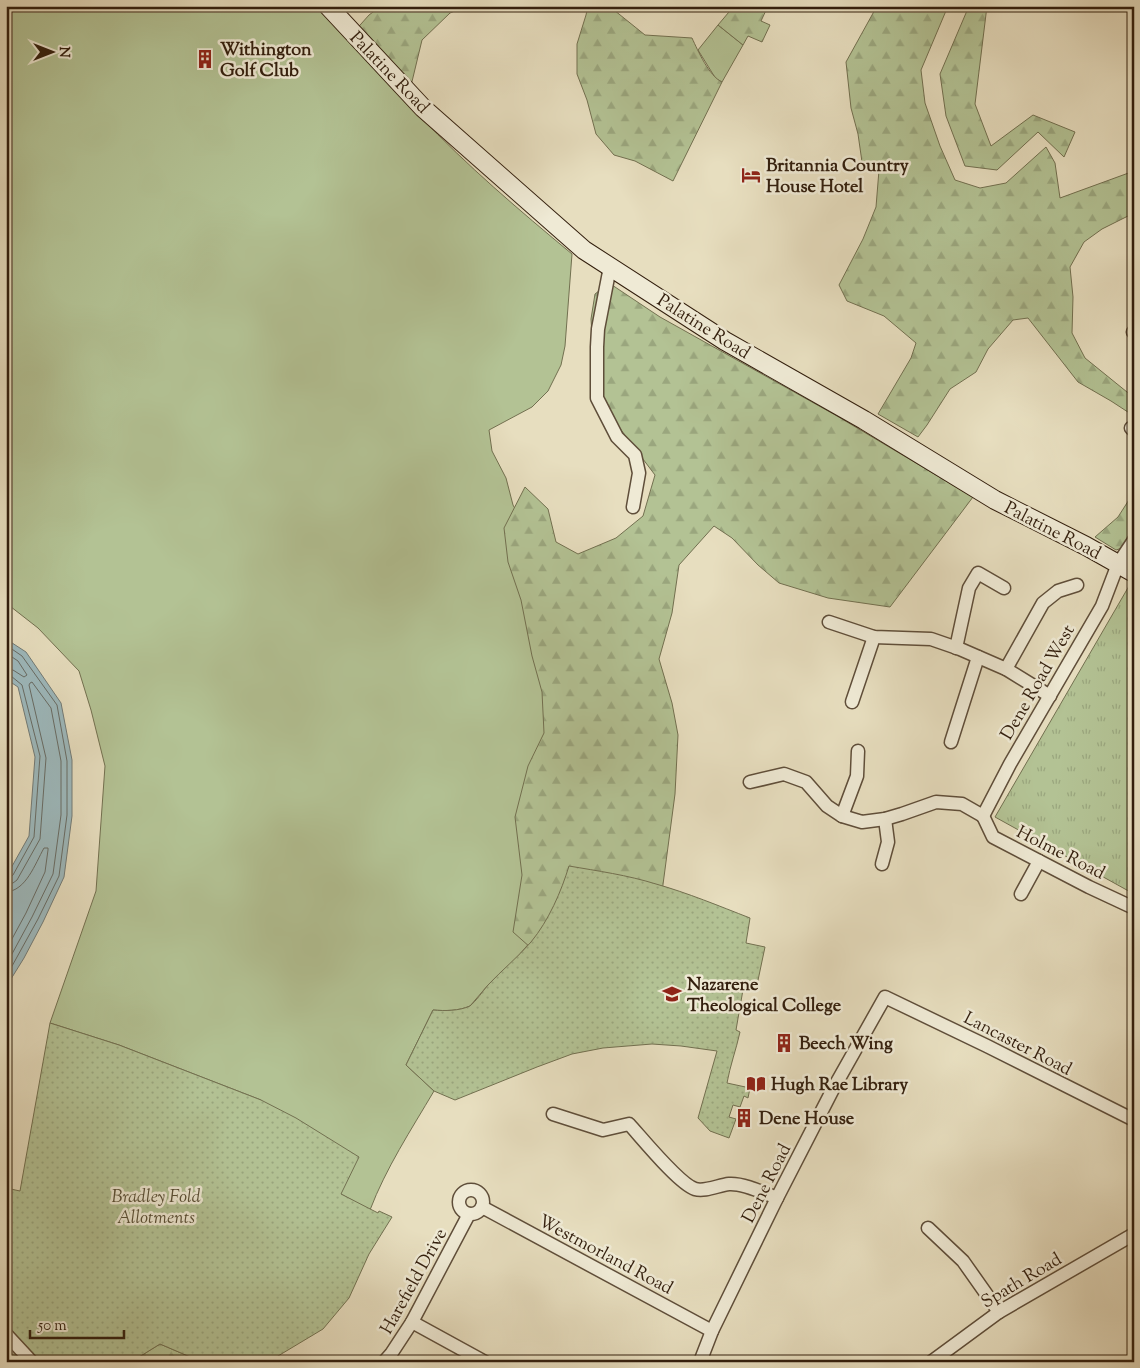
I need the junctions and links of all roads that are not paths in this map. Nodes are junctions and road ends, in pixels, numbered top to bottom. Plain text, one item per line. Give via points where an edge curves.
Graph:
1 (328, 6) edge
2 (610, 267) junction
3 (633, 507) dead end
4 (1134, 540) edge
5 (1118, 564) junction
6 (1134, 573) edge
7 (1077, 585) dead end
8 (1004, 588) dead end
9 (829, 622) dead end
10 (874, 637) junction
11 (956, 648) junction
12 (978, 657) junction
13 (1006, 669) junction
14 (1050, 696) junction
15 (852, 702) dead end
16 (952, 742) dead end
17 (858, 751) dead end
18 (750, 782) dead end
19 (842, 816) junction
20 (983, 816) junction
21 (885, 819) junction
22 (1039, 861) junction
23 (882, 864) dead end
24 (1021, 894) dead end
25 (1134, 908) edge
26 (886, 997) joint
27 (553, 1114) dead end
28 (1134, 1120) edge
29 (777, 1198) junction
30 (482, 1207) junction
31 (469, 1214) junction
32 (928, 1228) dead end
33 (1134, 1234) edge
34 (999, 1312) junction
35 (412, 1322) junction
36 (712, 1331) junction
37 (6, 1334) edge
38 (32, 1362) edge
39 (384, 1362) edge
40 (485, 1362) edge
41 (700, 1362) edge
42 (931, 1362) edge

1 - 2 main road, Palatine Road via 423,108 584,250
2 - 3 street via 596,347 597,398 617,436 636,455 639,473
2 - 5 main road, Palatine Road via 724,341 864,420 995,500
4 - 5 street, Dene Road West
5 - 6 main road, Palatine Road
5 - 14 street, Dene Road West via 1102,606
7 - 13 street via 1058,591 1043,603
8 - 11 street via 978,573 969,588
9 - 10 street
10 - 11 street via 931,638
10 - 15 street
11 - 12 street
12 - 13 street
12 - 16 street
13 - 14 street
14 - 20 street, Dene Road West
17 - 19 street via 857,776
18 - 19 street via 784,774 806,782 827,806
19 - 21 street via 862,822
20 - 21 street via 962,804 936,802
20 - 22 street, Holme Road via 993,837
21 - 23 street via 888,842
22 - 24 street
22 - 25 street, Holme Road
26 - 28 street, Lancaster Road
26 - 29 street, Dene Road via 832,1091
27 - 29 street via 602,1130 629,1124 681,1180 695,1189 730,1184
29 - 36 street, Dene Road
30 - 31 street via 477,1213
30 - 31 street, Westmorland Road via 483,1199 479,1192 467,1190 460,1195 458,1203
30 - 36 street, Westmorland Road
31 - 35 street, Harefield Drive
32 - 34 street via 963,1261
33 - 34 street, Spath Road
34 - 42 street, Spath Road
35 - 39 street, Harefield Drive
35 - 40 street
36 - 41 street, Dene Road
37 - 38 street

